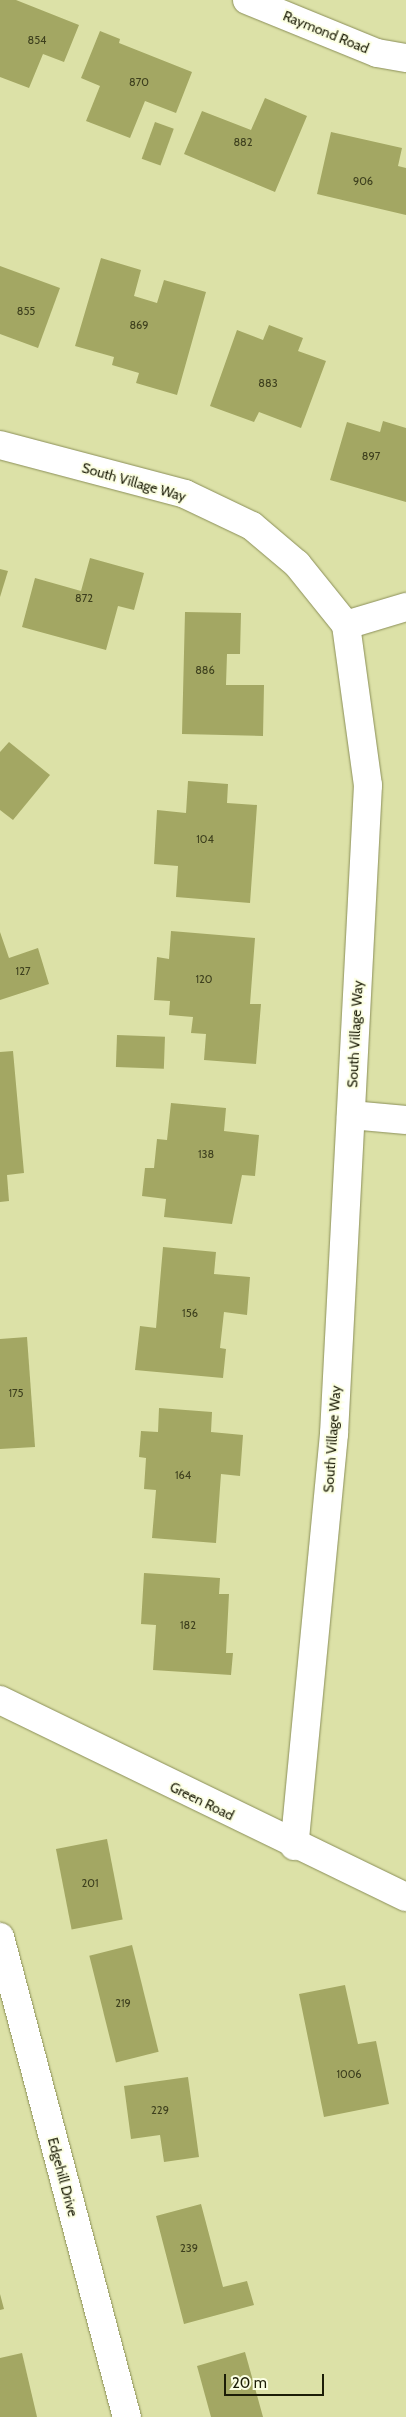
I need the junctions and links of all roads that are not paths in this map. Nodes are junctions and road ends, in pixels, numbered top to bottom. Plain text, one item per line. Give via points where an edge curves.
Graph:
1 (247, 0) edge
2 (406, 58) edge
3 (0, 446) edge
4 (406, 607) edge
5 (346, 625) junction
6 (351, 1116) junction
7 (406, 1120) edge
8 (0, 1700) edge
9 (294, 1846) junction
10 (406, 1897) edge
11 (0, 1936) edge
12 (127, 2417) edge

1 - 2 street, Raymond Road via 377,53
3 - 5 street, South Village Way via 184,494 252,526 297,564
4 - 5 street
5 - 6 street, South Village Way via 368,784
6 - 7 street
6 - 9 street, South Village Way via 334,1434
8 - 9 street, Green Road
9 - 10 street, Green Road
11 - 12 street, Edgehill Drive

